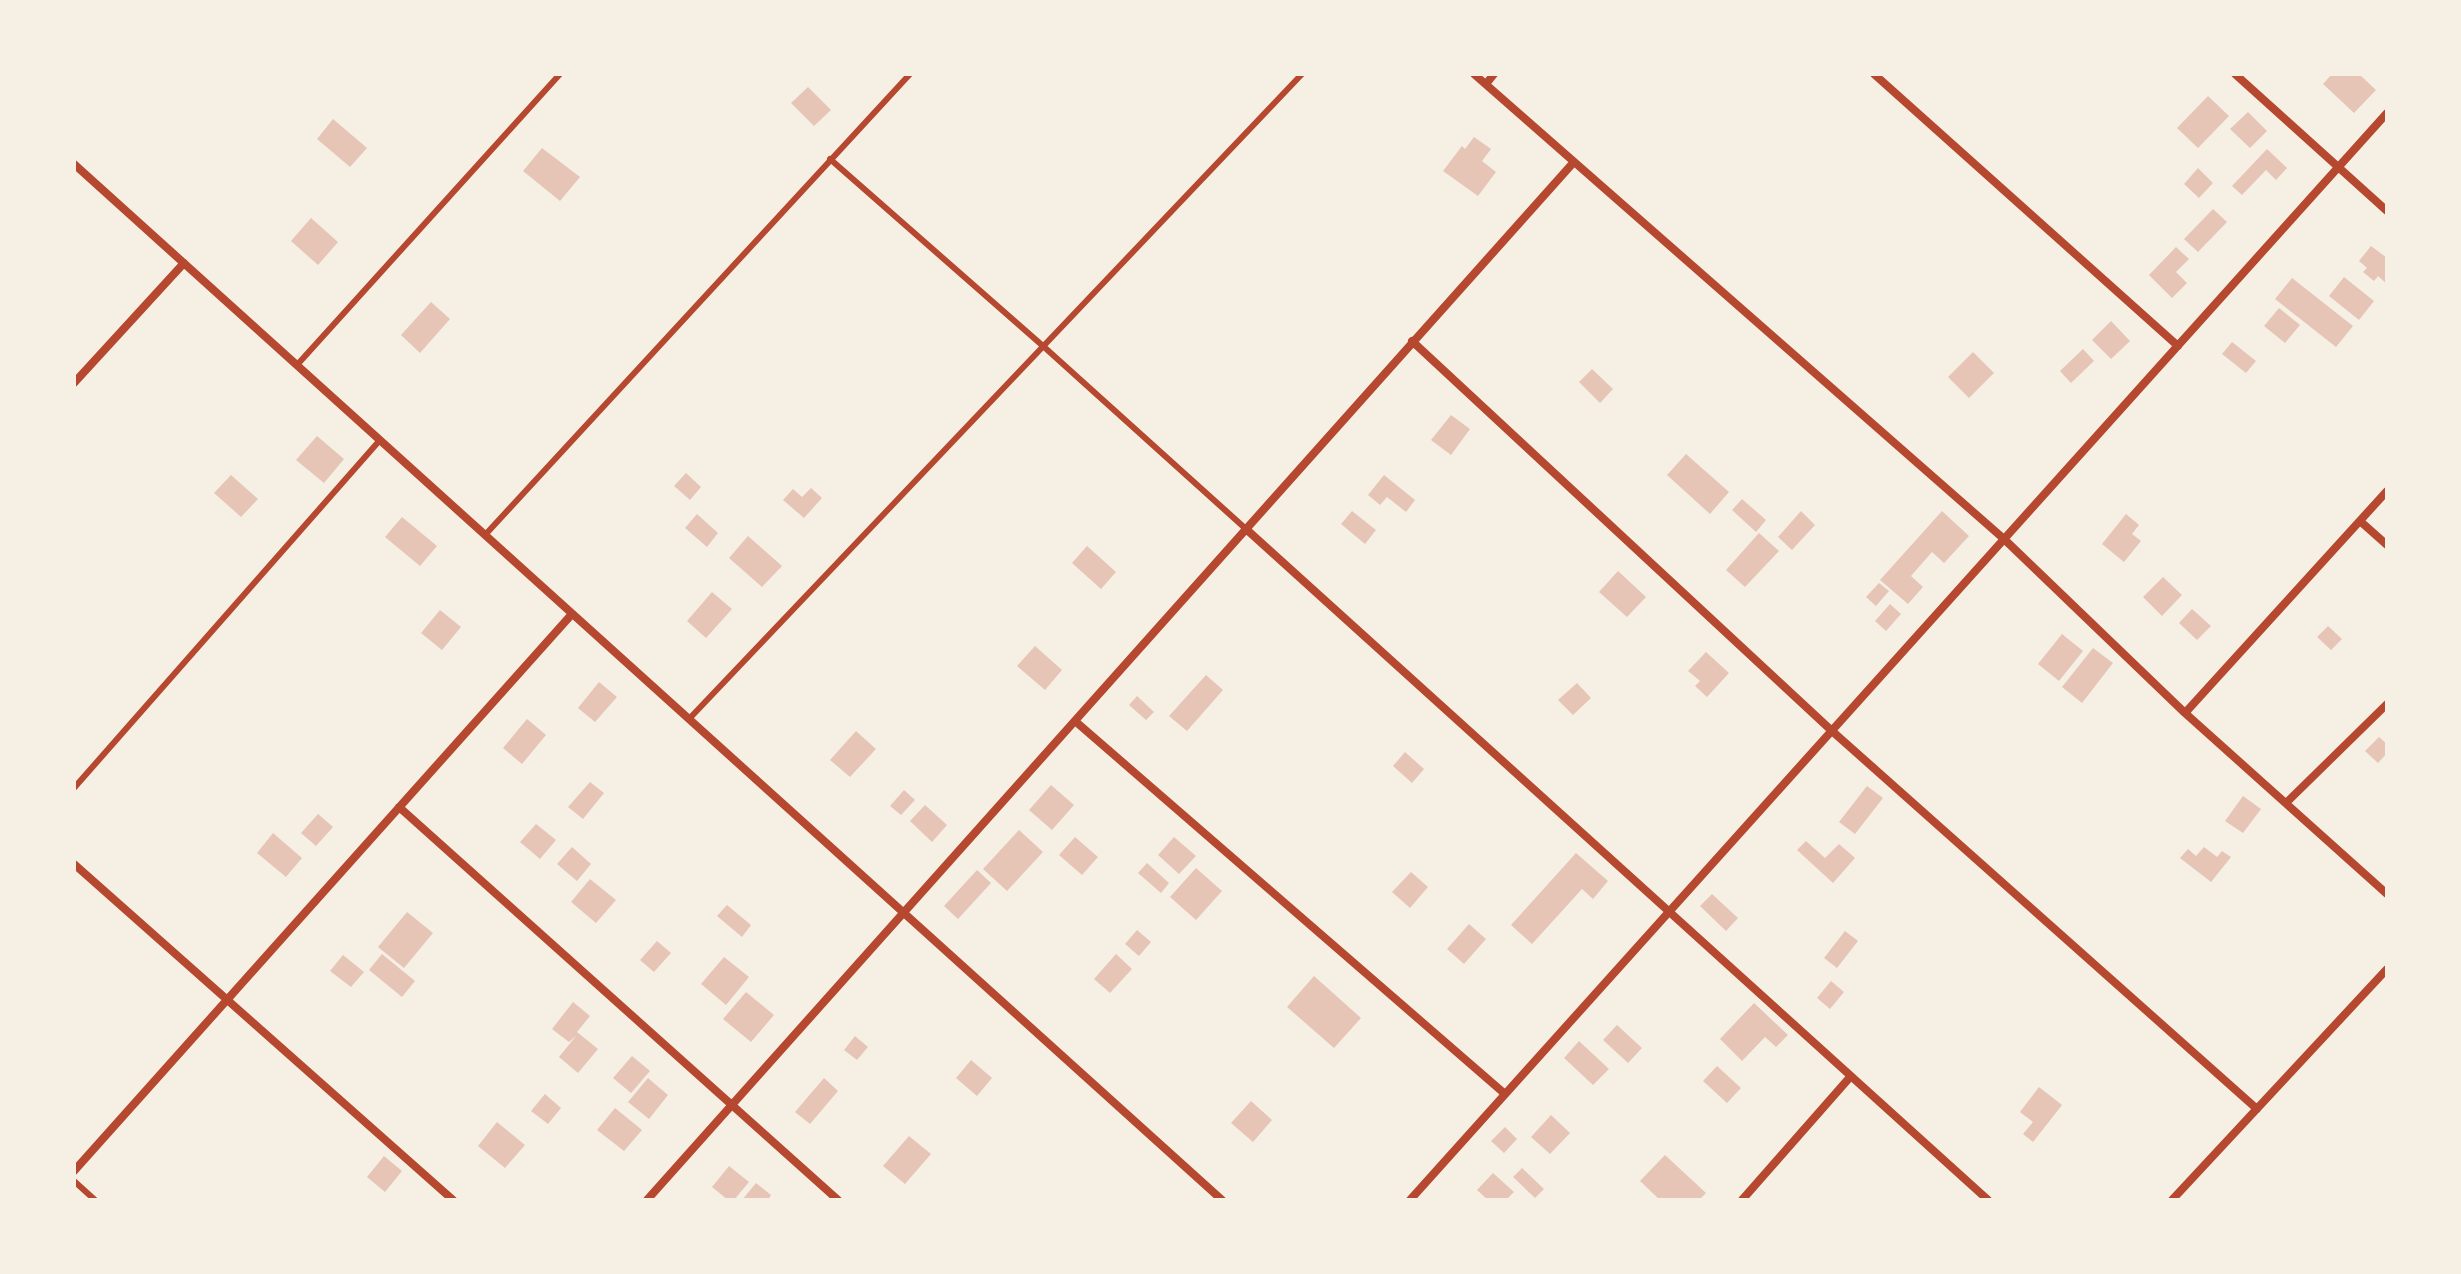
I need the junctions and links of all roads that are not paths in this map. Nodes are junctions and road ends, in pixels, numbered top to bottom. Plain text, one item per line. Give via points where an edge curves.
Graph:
1 (560, 74) edge
2 (910, 74) edge
3 (1302, 74) edge
4 (1474, 74) edge
5 (1494, 74) edge
6 (1874, 74) edge
7 (2235, 74) edge
8 (1486, 84) junction
9 (2387, 113) edge
10 (830, 159) junction
11 (1573, 163) junction
12 (74, 164) edge
13 (2339, 166) junction
14 (2387, 211) edge
15 (184, 263) junction
16 (1412, 341) junction
17 (1043, 346) junction
18 (2178, 346) junction
19 (297, 365) junction
20 (74, 383) edge
21 (380, 440) junction
22 (2387, 491) edge
23 (2360, 521) junction
24 (1246, 529) junction
25 (485, 535) junction
26 (2004, 539) junction
27 (2387, 545) edge
28 (572, 614) junction
29 (2387, 704) edge
30 (2185, 713) junction
31 (689, 719) junction
32 (1075, 721) junction
33 (1832, 731) junction
34 (74, 788) edge
35 (2286, 803) junction
36 (399, 807) junction
37 (74, 864) edge
38 (2387, 894) edge
39 (1669, 912) junction
40 (904, 913) junction
41 (2387, 969) edge
42 (228, 998) junction
43 (1851, 1076) junction
44 (1505, 1094) junction
45 (732, 1105) junction
46 (2257, 1109) junction
47 (74, 1171) edge
48 (74, 1181) edge
49 (95, 1200) edge
50 (453, 1200) edge
51 (647, 1200) edge
52 (838, 1200) edge
53 (1222, 1200) edge
54 (1410, 1200) edge
55 (1742, 1200) edge
56 (1988, 1200) edge
57 (2172, 1200) edge

1 - 19 lane
2 - 10 lane
3 - 17 lane
4 - 8 street
5 - 8 street
6 - 18 street
7 - 13 street
8 - 11 street
9 - 13 street
10 - 17 lane
10 - 25 lane
11 - 16 street
11 - 26 street
12 - 15 street
13 - 14 street
13 - 18 street
15 - 19 street
15 - 20 street
16 - 24 street
16 - 33 street
17 - 24 lane
17 - 31 lane
18 - 26 street
19 - 21 street
21 - 25 street
21 - 34 lane
22 - 23 street
23 - 27 street
23 - 30 street
24 - 32 street
24 - 39 street
25 - 28 street
26 - 30 street
26 - 33 street
28 - 31 street
28 - 36 street
29 - 35 street
30 - 35 street
31 - 40 street
32 - 40 street
32 - 44 street
33 - 39 street
33 - 46 street
35 - 38 street
36 - 42 street
36 - 45 street
37 - 42 street
39 - 43 street
39 - 44 street
40 - 45 street
40 - 53 street
41 - 46 street
42 - 47 street
42 - 50 street
43 - 55 street
43 - 56 street
44 - 54 street
45 - 51 street
45 - 52 street
46 - 57 street
48 - 49 lane

